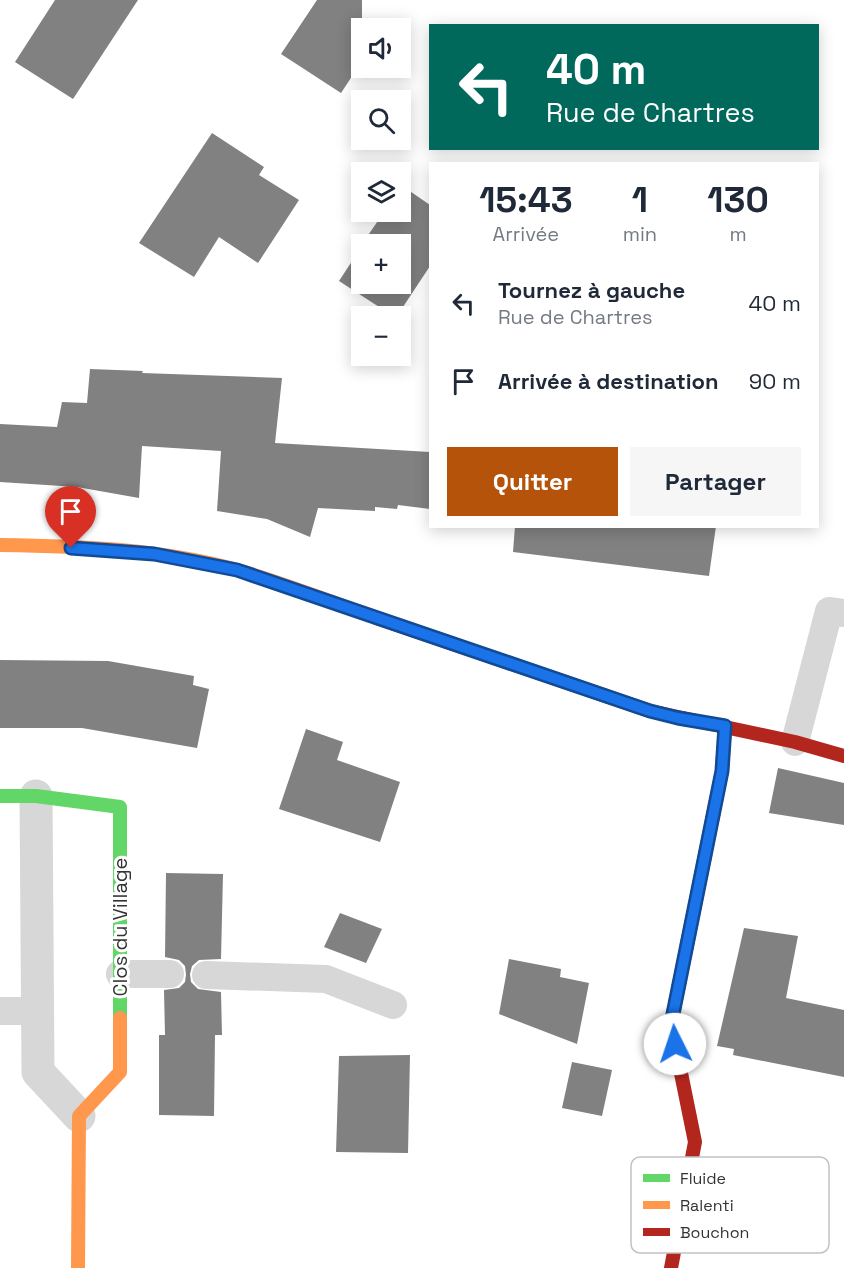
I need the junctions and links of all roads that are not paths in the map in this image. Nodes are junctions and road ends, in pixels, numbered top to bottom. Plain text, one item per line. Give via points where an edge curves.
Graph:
1 (0, 545) edge
2 (844, 613) edge
3 (725, 726) junction
4 (795, 742) junction
5 (844, 756) edge
6 (0, 796) edge
7 (36, 796) junction
8 (120, 974) junction
9 (170, 974) dead end
10 (206, 975) dead end
11 (393, 1005) dead end
12 (0, 1011) edge
13 (38, 1011) junction
14 (79, 1116) junction
15 (691, 1157) edge
16 (674, 1253) edge
17 (78, 1268) edge
18 (671, 1268) edge

1 - 3 street via 154,554 237,570 650,711
2 - 4 lane via 829,611
3 - 4 street
3 - 15 street via 722,771 671,1024 694,1142
4 - 5 street
6 - 7 street, Clos du Village
7 - 8 street, Clos du Village via 120,807
7 - 13 street
8 - 9 lane
8 - 14 street, Clos du Village via 120,1072
10 - 11 lane via 326,979
12 - 13 lane
13 - 14 street via 38,1072
14 - 17 street
16 - 18 street

